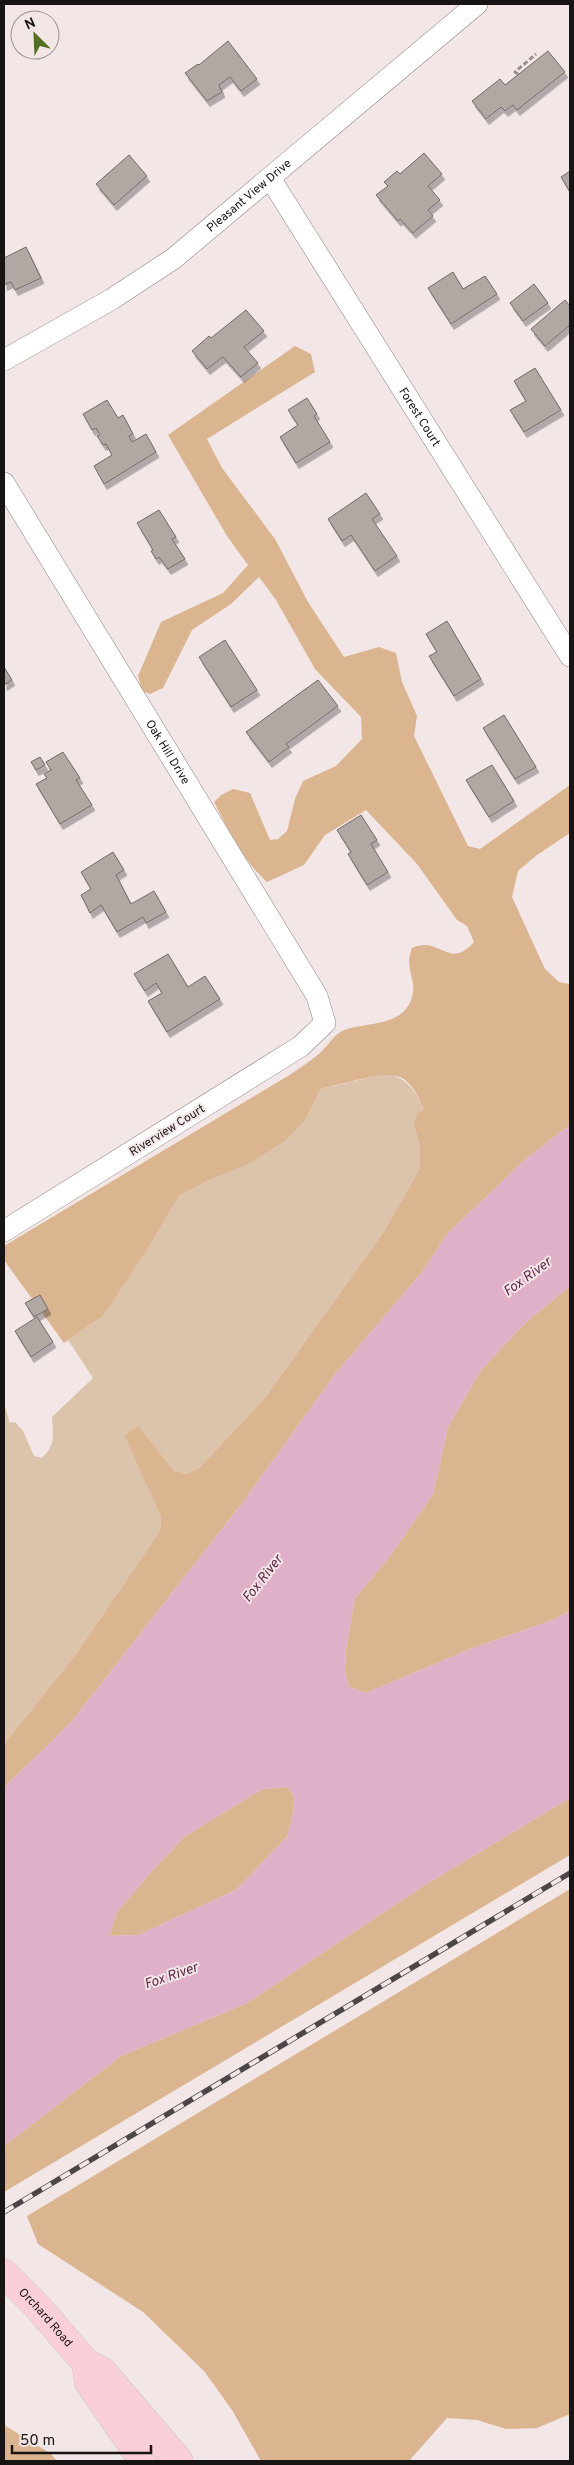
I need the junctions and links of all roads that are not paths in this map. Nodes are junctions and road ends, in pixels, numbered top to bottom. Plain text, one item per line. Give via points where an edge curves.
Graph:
1 (477, 4) edge
2 (270, 178) junction
3 (4, 360) edge
4 (4, 483) edge
5 (570, 656) edge
6 (325, 1023) joint
7 (4, 1231) edge
8 (4, 2273) edge
9 (86, 2364) junction
10 (143, 2461) edge
11 (179, 2461) edge

1 - 2 street, Pleasant View Drive
2 - 3 street, Pleasant View Drive via 173,259 112,299
2 - 5 street, Forest Court
4 - 6 street, Oak Hill Drive via 317,996
6 - 7 street, Riverview Court via 301,1046
8 - 9 main road, Orchard Road
9 - 10 main road, Orchard Road via 89,2383
9 - 11 main road, Orchard Road via 102,2371

